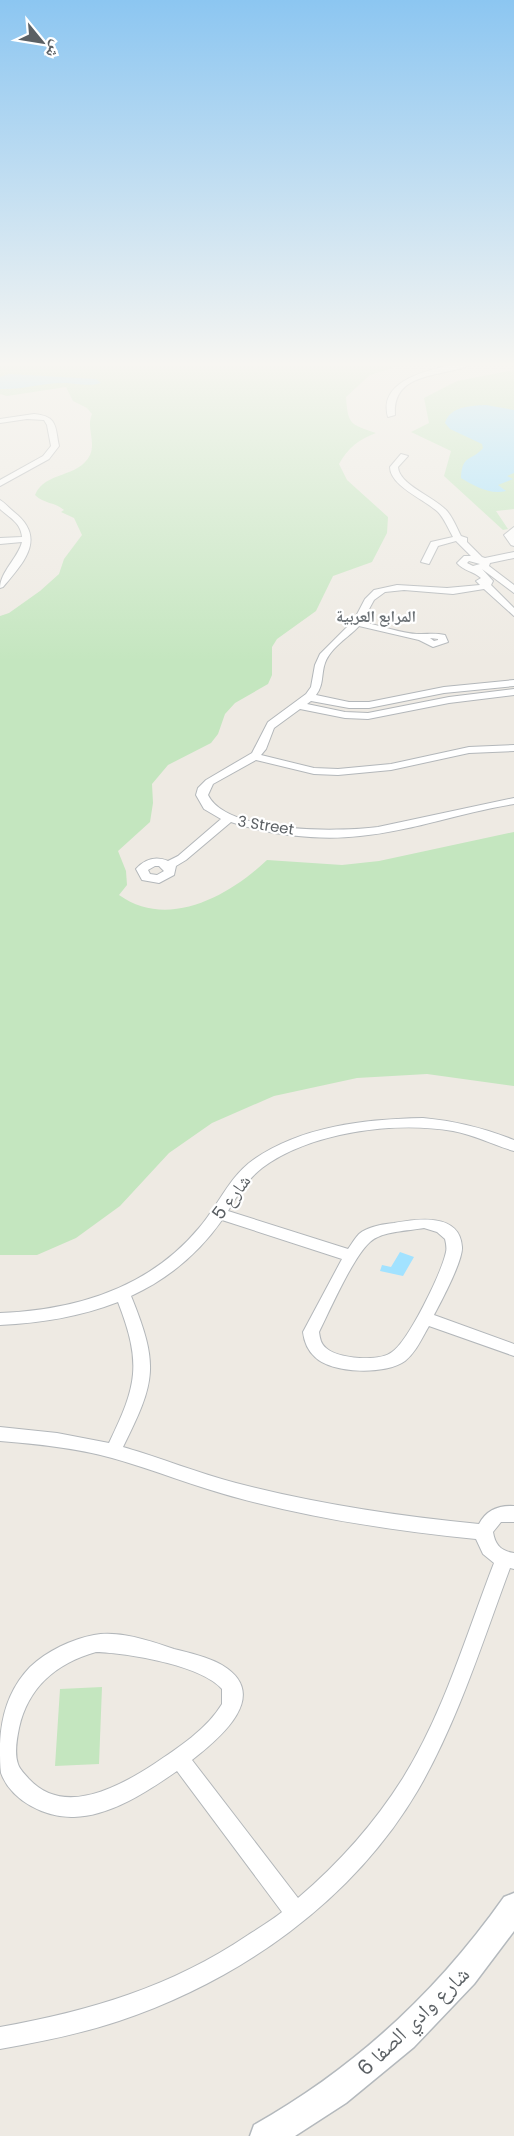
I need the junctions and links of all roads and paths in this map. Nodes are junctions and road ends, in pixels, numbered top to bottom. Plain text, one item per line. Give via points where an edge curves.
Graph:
1 (36, 463) edge
2 (398, 463) edge
3 (0, 483) edge
4 (0, 503) edge
5 (514, 532) edge
6 (458, 538) junction
7 (514, 538) edge
8 (27, 539) junction
9 (0, 541) edge
10 (514, 543) edge
11 (514, 555) edge
12 (426, 561) dead end
13 (474, 561) junction
14 (513, 584) edge
15 (0, 585) edge
16 (486, 586) junction
17 (514, 613) edge
18 (356, 623) junction
19 (424, 638) dead end
20 (514, 683) edge
21 (514, 692) edge
22 (309, 697) junction
23 (299, 706) junction
24 (514, 748) edge
25 (255, 757) junction
26 (514, 801) edge
27 (228, 819) junction
28 (169, 865) dead end
29 (514, 1146) edge
30 (218, 1213) junction
31 (351, 1256) junction
32 (123, 1295) junction
33 (424, 1318) junction
34 (0, 1319) edge
35 (514, 1350) edge
36 (0, 1434) edge
37 (113, 1451) junction
38 (514, 1514) edge
39 (484, 1532) junction
40 (509, 1560) edge
41 (179, 1758) junction
42 (514, 1907) edge
43 (296, 1913) junction
44 (0, 2038) edge
45 (265, 2136) edge

1 - 3 street
2 - 6 street via 394,467 397,478 439,508
4 - 8 street via 24,525
5 - 7 street
5 - 10 street via 508,535
6 - 12 street via 432,545
6 - 13 street via 457,545
8 - 9 street
8 - 15 street via 17,563
11 - 13 street
13 - 14 street
13 - 16 street
16 - 17 street
16 - 18 street via 454,592 382,590 369,598
18 - 19 street
18 - 22 street via 325,653 317,685
20 - 22 street via 444,690 369,705
21 - 23 street via 368,716
22 - 23 street
23 - 25 street via 273,723
24 - 25 street via 470,750 391,767 338,772 315,771
25 - 27 street, 3 Street via 209,782 202,792 211,809
26 - 27 street, 3 Street via 357,833 276,828
27 - 28 street
29 - 30 street, شارع 5 via 466,1129 426,1123 336,1133 294,1145 262,1161 237,1184
30 - 31 street
30 - 32 street, شارع 5 via 181,1257
31 - 33 street via 372,1233 424,1223 445,1229 456,1244 454,1253
31 - 33 street via 311,1332 317,1350 325,1357 368,1365 389,1361 405,1352
32 - 34 street, شارع 5 via 49,1315
32 - 37 street via 140,1340 144,1371 136,1403
33 - 35 street
36 - 37 street via 47,1438
37 - 39 street via 283,1503 383,1521
38 - 39 street via 492,1518
39 - 40 street via 487,1545 497,1556
40 - 43 street via 438,1730 409,1786 347,1866
41 - 41 street via 221,1722 232,1703 229,1682 211,1669 115,1643 76,1647 56,1657 15,1704 6,1748 9,1770 20,1787 37,1800 57,1807 79,1808 102,1802
41 - 43 street
42 - 45 main road, شارع وادي الصفا 6 via 467,1970 411,2030 354,2079
43 - 44 street via 249,1948 141,2004 79,2024

